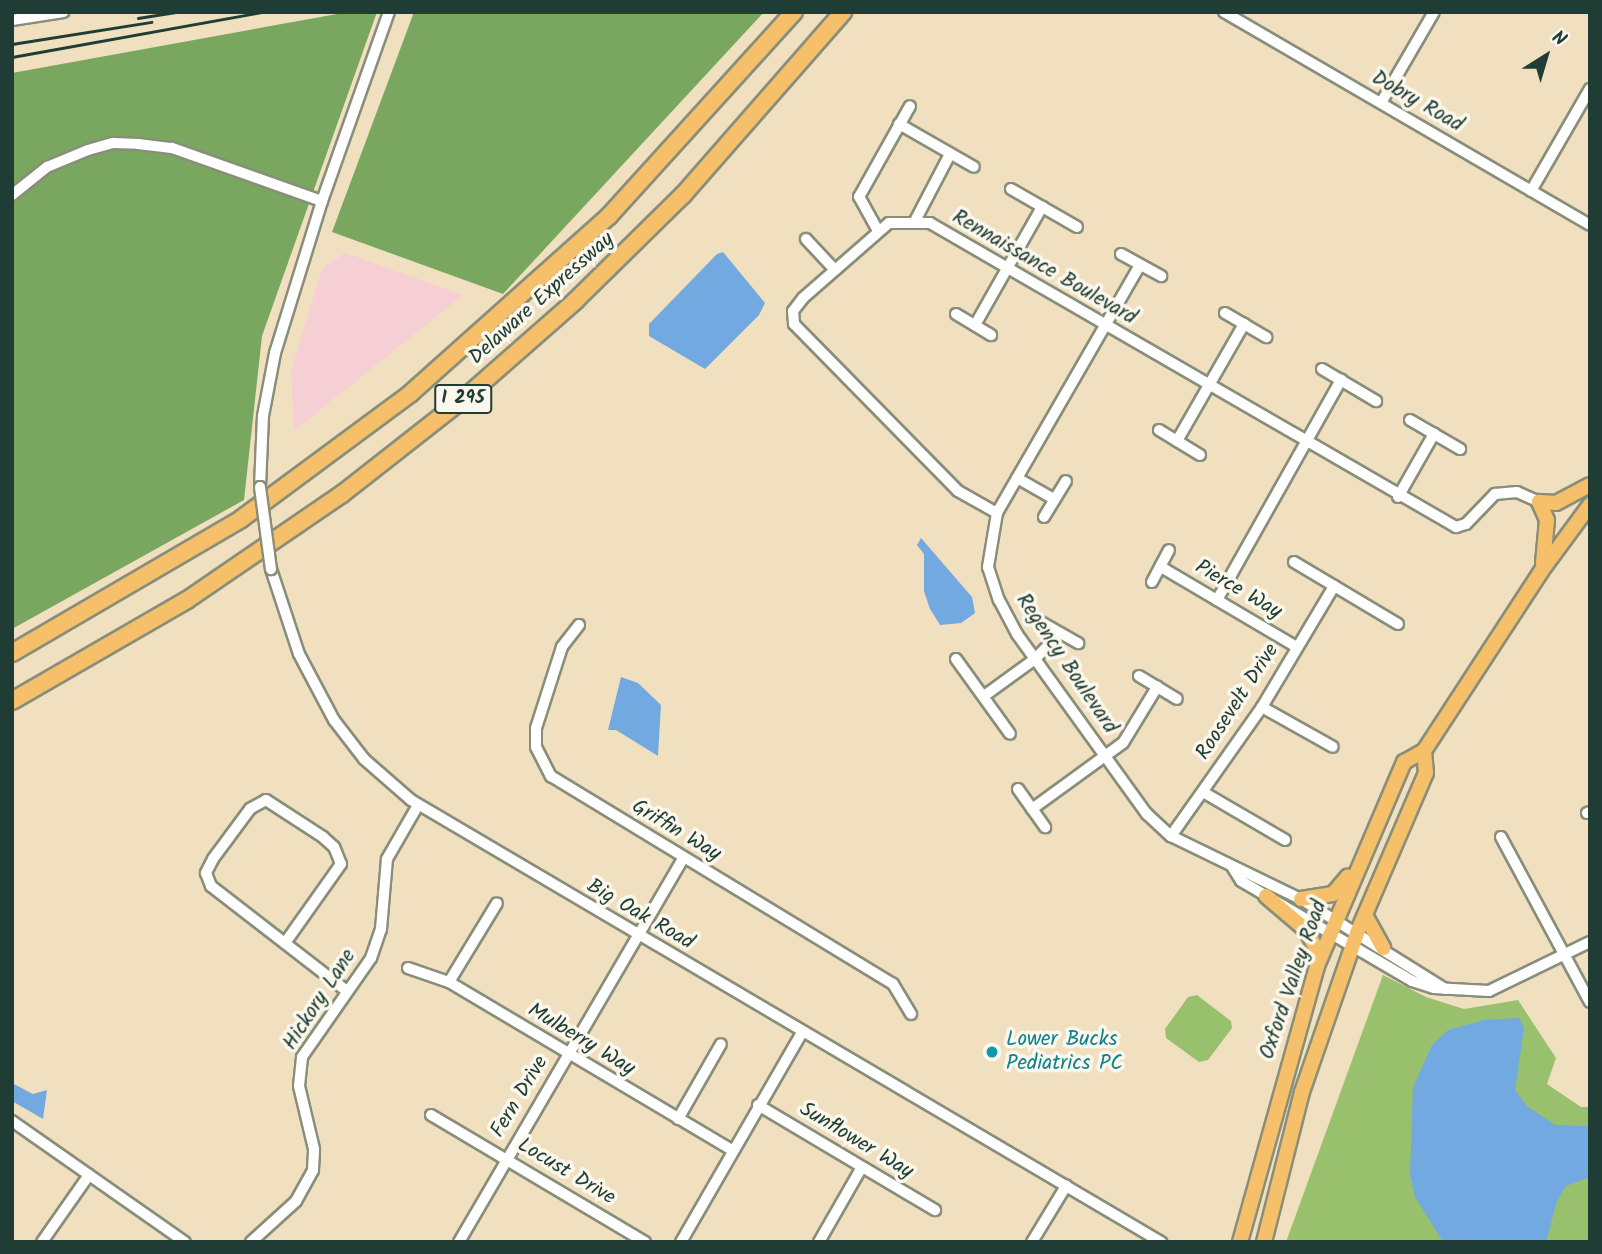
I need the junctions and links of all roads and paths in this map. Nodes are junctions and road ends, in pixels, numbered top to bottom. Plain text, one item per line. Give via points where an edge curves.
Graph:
1 (63, 12) edge
2 (389, 12) edge
3 (794, 12) edge
4 (843, 12) edge
5 (1224, 12) edge
6 (1434, 12) edge
7 (12, 20) edge
8 (1590, 89) edge
9 (1381, 103) junction
10 (910, 106) dead end
11 (899, 124) junction
12 (950, 154) junction
13 (974, 167) dead end
14 (1011, 189) dead end
15 (1531, 191) junction
16 (12, 195) edge
17 (322, 201) junction
18 (1042, 207) junction
19 (915, 220) junction
20 (1590, 225) edge
21 (1077, 227) dead end
22 (877, 229) junction
23 (806, 239) dead end
24 (1121, 254) dead end
25 (1140, 265) junction
26 (1007, 268) junction
27 (834, 269) junction
28 (1161, 276) dead end
29 (1225, 313) dead end
30 (957, 314) dead end
31 (1244, 324) junction
32 (975, 325) junction
33 (1106, 326) junction
34 (991, 335) dead end
35 (1266, 337) dead end
36 (1322, 369) dead end
37 (1341, 380) junction
38 (1209, 386) junction
39 (1376, 401) dead end
40 (1410, 420) dead end
41 (1159, 430) dead end
42 (1434, 434) junction
43 (1177, 441) junction
44 (1306, 443) junction
45 (1460, 449) dead end
46 (1200, 455) dead end
47 (1017, 478) junction
48 (1066, 481) dead end
49 (1590, 485) edge
50 (1398, 497) junction
51 (1054, 499) junction
52 (1539, 502) junction
53 (1590, 505) edge
54 (997, 513) junction
55 (1044, 517) dead end
56 (1169, 550) dead end
57 (1294, 562) dead end
58 (1161, 567) junction
59 (1542, 570) junction
60 (1152, 582) dead end
61 (1334, 586) junction
62 (1217, 600) junction
63 (1041, 622) dead end
64 (1398, 624) dead end
65 (579, 625) dead end
66 (1060, 633) junction
67 (1078, 643) dead end
68 (1297, 646) junction
69 (12, 653) edge
70 (956, 659) dead end
71 (1035, 659) junction
72 (1139, 676) dead end
73 (1157, 687) junction
74 (984, 696) junction
75 (1177, 699) dead end
76 (12, 701) edge
77 (1262, 707) junction
78 (1010, 734) dead end
79 (1333, 747) dead end
80 (1424, 751) junction
81 (1106, 755) junction
82 (1018, 789) dead end
83 (1203, 792) junction
84 (418, 805) junction
85 (1032, 809) junction
86 (1045, 827) dead end
87 (1171, 836) junction
88 (1501, 837) dead end
89 (1284, 840) dead end
90 (683, 858) junction
91 (1357, 863) junction
92 (1233, 868) junction
93 (1266, 896) junction
94 (1301, 899) junction
95 (497, 903) dead end
96 (1365, 915) junction
97 (1333, 924) junction
98 (637, 936) junction
99 (1355, 939) junction
100 (1590, 942) edge
101 (285, 943) junction
102 (1383, 948) junction
103 (1563, 956) junction
104 (1317, 966) junction
105 (408, 968) dead end
106 (449, 982) junction
107 (1446, 989) junction
108 (347, 991) junction
109 (1590, 1002) edge
110 (911, 1014) dead end
111 (802, 1032) junction
112 (721, 1044) dead end
113 (568, 1055) junction
114 (758, 1105) junction
115 (431, 1115) dead end
116 (678, 1119) junction
117 (12, 1121) edge
118 (732, 1150) junction
119 (505, 1158) junction
120 (862, 1167) junction
121 (89, 1175) junction
122 (1066, 1186) junction
123 (935, 1210) dead end
124 (42, 1242) edge
125 (185, 1242) edge
126 (251, 1242) edge
127 (459, 1242) edge
128 (645, 1242) edge
129 (681, 1242) edge
130 (819, 1242) edge
131 (1032, 1242) edge
132 (1161, 1242) edge
133 (1240, 1242) edge
134 (1264, 1242) edge

1 - 7 street
2 - 17 street, Big Oak Road
3 - 69 highway, Delaware Expressway / I 295 via 609,216 469,344 291,484 158,569
4 - 76 highway, Delaware Expressway / I 295 via 682,195 575,301 467,396 333,500 187,600
5 - 9 street, Dobry Road
6 - 9 street
8 - 15 street
9 - 15 street, Dobry Road
10 - 11 street
11 - 12 street
11 - 22 street via 859,197
12 - 13 street
12 - 19 street
14 - 18 street
15 - 20 street, Dobry Road
16 - 17 street via 47,167 88,150 138,144 172,148
17 - 84 street, Big Oak Road, bridge via 273,363 260,446 260,487 271,569 299,654 334,720 379,775
18 - 21 street
18 - 26 street
19 - 22 street
19 - 26 street, Rennaissance Boulevard via 930,223
22 - 27 street
23 - 27 street
24 - 25 street
25 - 28 street
25 - 33 street, Regency Boulevard
26 - 32 street
26 - 33 street, Rennaissance Boulevard
27 - 54 street via 793,311 794,324 958,491
29 - 31 street
30 - 32 street
31 - 35 street
31 - 38 street
32 - 34 street
33 - 38 street, Rennaissance Boulevard
33 - 47 street, Regency Boulevard
36 - 37 street
37 - 39 street
37 - 44 street
38 - 43 street
38 - 44 street, Rennaissance Boulevard
40 - 42 street
41 - 43 street
42 - 45 street
42 - 50 street
43 - 46 street
44 - 50 street, Rennaissance Boulevard
44 - 62 street
47 - 51 street
47 - 54 street, Regency Boulevard
48 - 51 street
49 - 52 main road via 1556,503
50 - 52 street, Rennaissance Boulevard via 1456,527 1495,494 1517,492
51 - 55 street
52 - 59 main road via 1548,535
53 - 59 main road, Oxford Valley Road
54 - 71 street, Regency Boulevard via 988,567 999,600
56 - 58 street
57 - 61 street
58 - 60 street
58 - 62 street, Pierce Way
59 - 80 main road, Oxford Valley Road
61 - 64 street
61 - 68 street, Roosevelt Drive
62 - 68 street, Pierce Way
63 - 66 street
65 - 90 street, Griffin Way via 562,647 536,729 542,763 562,783
66 - 67 street
66 - 71 street
68 - 77 street, Roosevelt Drive
70 - 74 street
71 - 74 street
71 - 81 street, Regency Boulevard
72 - 73 street
73 - 75 street
73 - 81 street via 1123,744
74 - 78 street
77 - 79 street
77 - 83 street, Roosevelt Drive
80 - 91 main road, Oxford Valley Road via 1404,762
80 - 96 main road, Oxford Valley Road via 1426,773
81 - 85 street
81 - 87 street, Regency Boulevard via 1147,814
82 - 85 street
83 - 87 street, Roosevelt Drive
83 - 89 street
84 - 98 street, Big Oak Road
84 - 108 street, Hickory Lane via 387,859 381,929 371,958
85 - 86 street
87 - 92 street, Regency Boulevard
88 - 103 street
90 - 98 street, Fern Drive
90 - 110 street, Griffin Way via 893,984
91 - 94 main road via 1333,894
91 - 97 main road, Oxford Valley Road
92 - 93 street, Regency Boulevard via 1241,881
92 - 94 street, Regency Boulevard
93 - 97 street, Regency Boulevard
93 - 104 main road via 1306,930 1315,946
94 - 97 street, Regency Boulevard
95 - 106 street
96 - 99 main road, Oxford Valley Road
96 - 102 main road
97 - 99 street
97 - 104 main road, Oxford Valley Road
98 - 111 street, Big Oak Road
98 - 113 street, Fern Drive
99 - 102 street
99 - 107 street via 1412,981
99 - 134 main road, Oxford Valley Road via 1302,1092
100 - 103 street
101 - 101 street via 211,887 206,873 250,809 266,800 323,837 334,847 341,864
101 - 108 street
102 - 107 street
103 - 107 street via 1489,991
103 - 109 street
104 - 133 main road, Oxford Valley Road
105 - 106 street, Mulberry Way
106 - 113 street, Mulberry Way
108 - 126 street, Hickory Lane via 309,1045 299,1071 313,1170 296,1201
111 - 114 street
111 - 122 street, Big Oak Road
112 - 116 street
113 - 116 street, Mulberry Way
113 - 119 street, Fern Drive
114 - 118 street
114 - 120 street, Sunflower Way
115 - 119 street, Locust Drive
116 - 118 street, Mulberry Way
117 - 121 street
118 - 129 street
119 - 127 street, Fern Drive
119 - 128 street, Locust Drive
120 - 123 street, Sunflower Way
120 - 130 street
121 - 124 street
121 - 125 street
122 - 131 street
122 - 132 street, Big Oak Road

